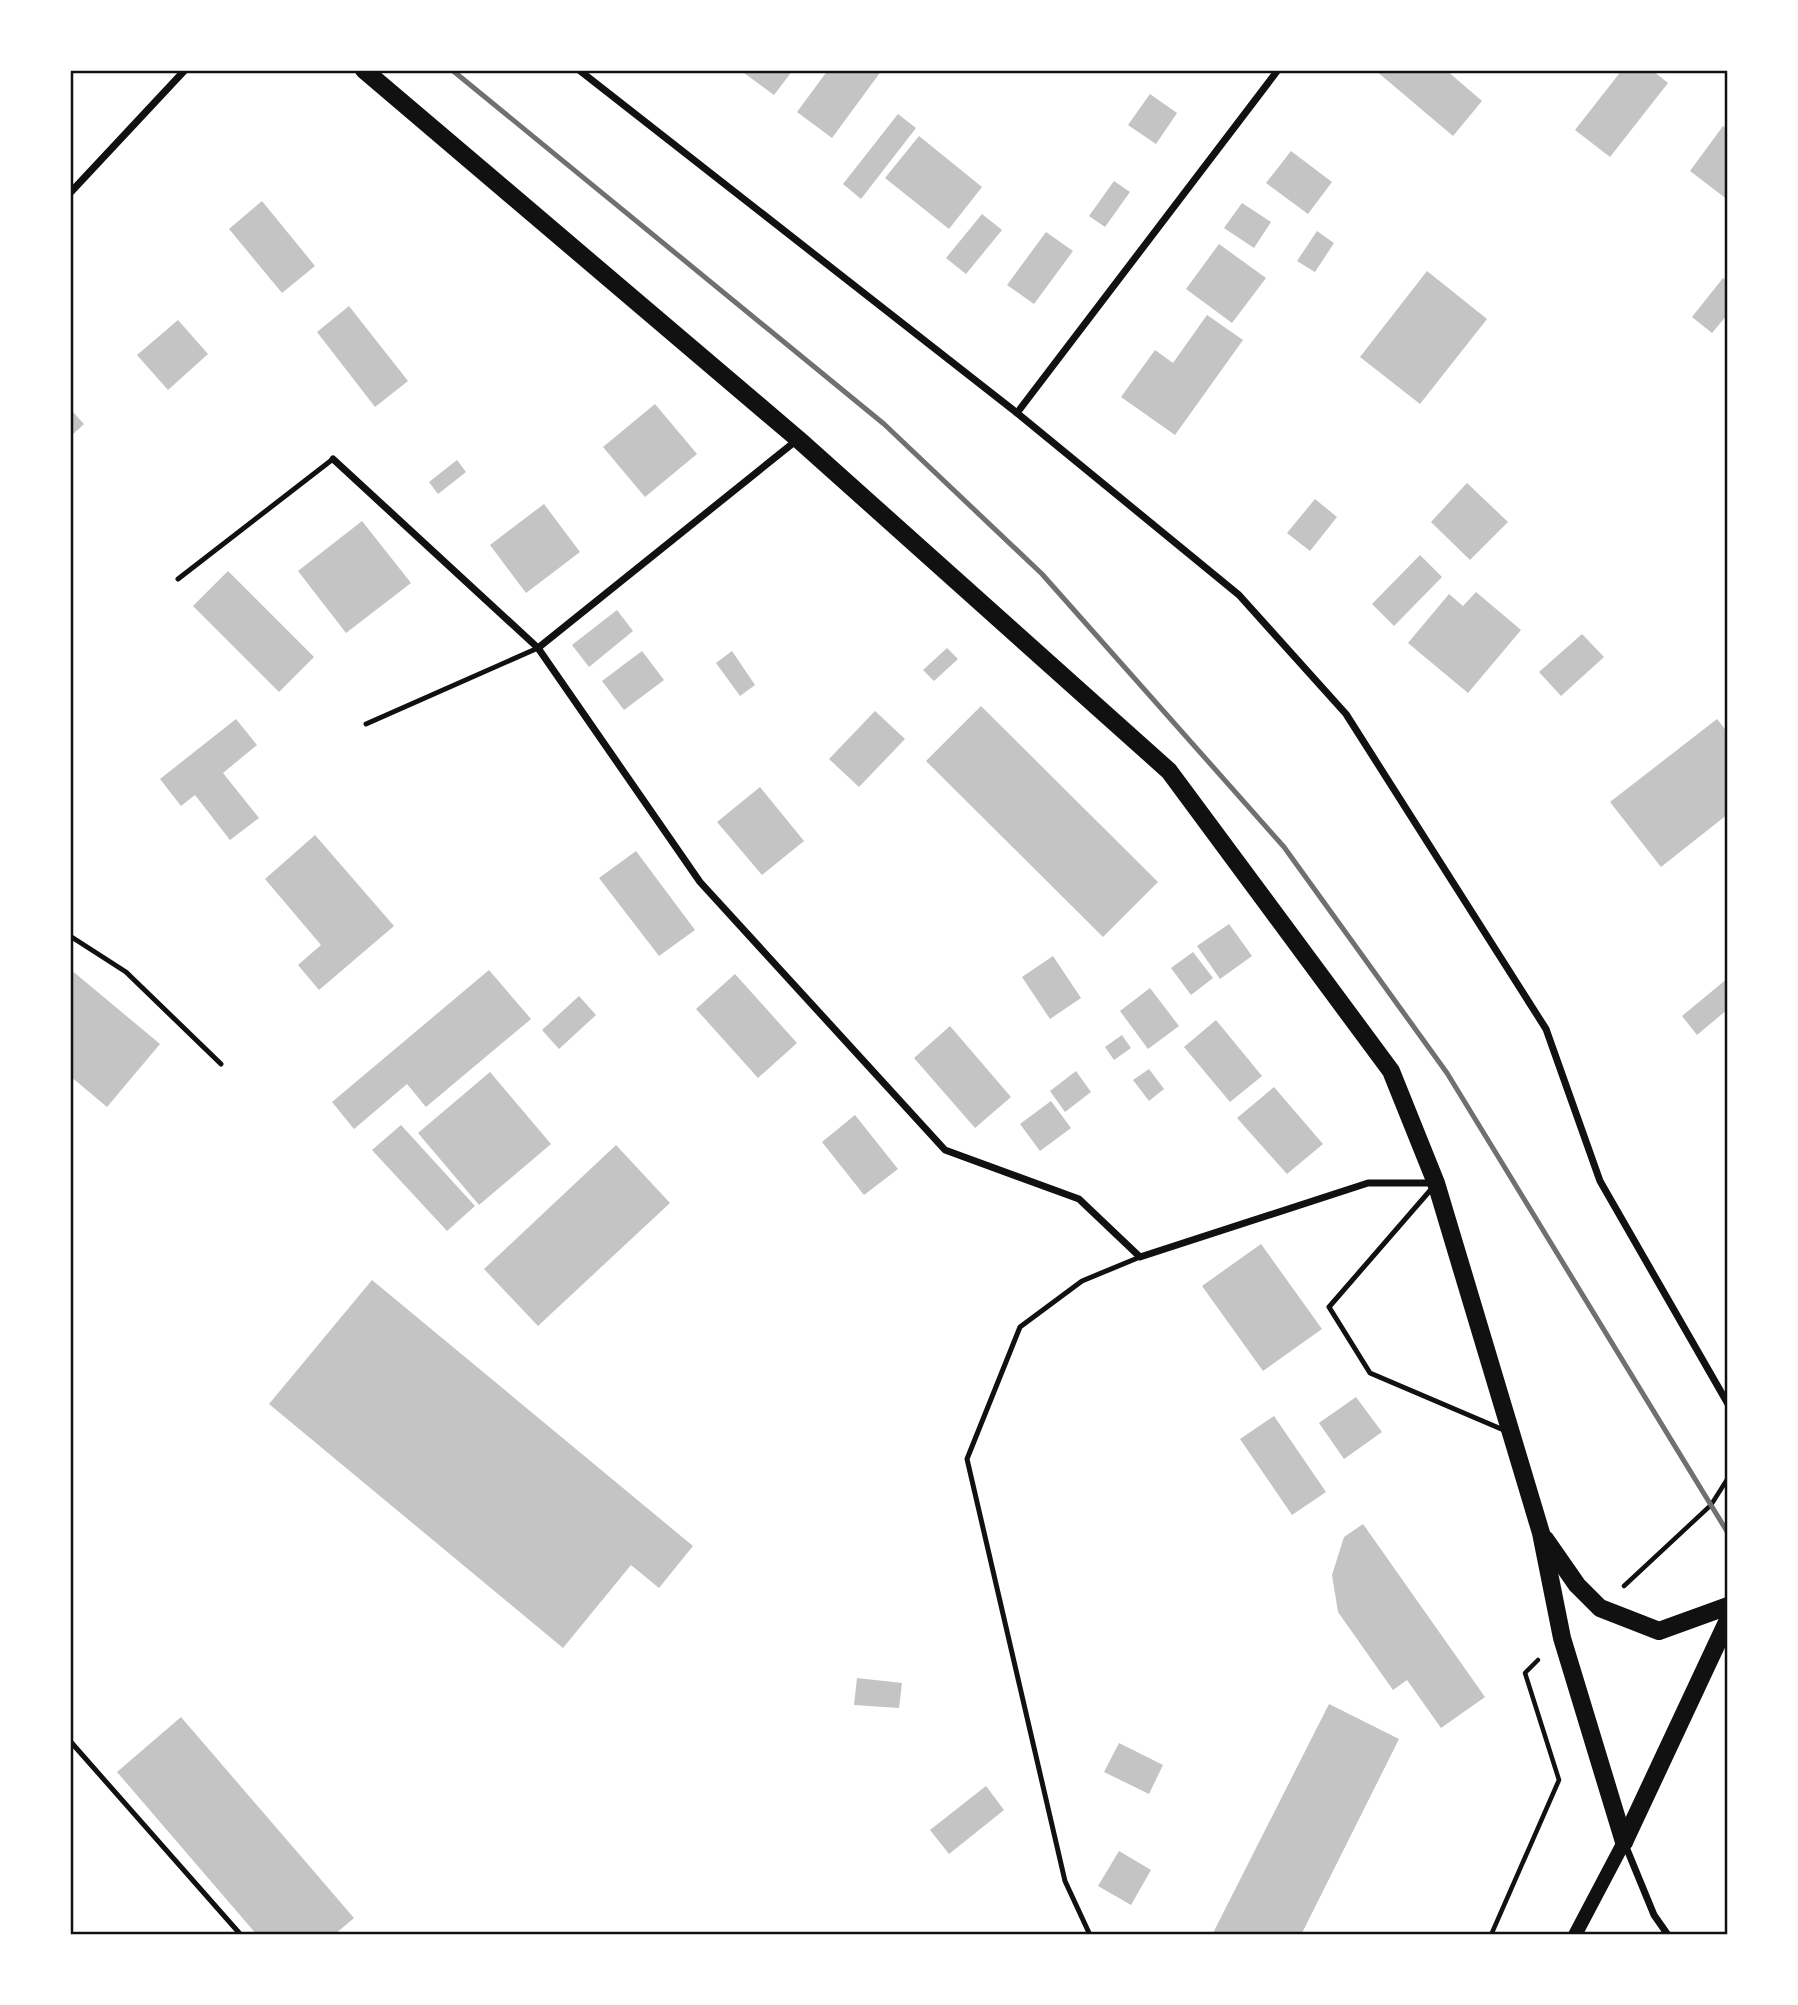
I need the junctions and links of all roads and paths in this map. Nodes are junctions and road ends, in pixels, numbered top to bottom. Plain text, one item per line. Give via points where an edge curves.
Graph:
1 (185, 70) edge
2 (364, 70) edge
3 (579, 70) edge
4 (1278, 70) edge
5 (70, 193) edge
6 (1017, 413) junction
7 (798, 439) junction
8 (333, 459) joint
9 (178, 579) dead end
10 (538, 648) junction
11 (366, 724) dead end
12 (70, 936) edge
13 (221, 1064) dead end
14 (1436, 1183) junction
15 (1140, 1257) junction
16 (1728, 1404) edge
17 (1511, 1433) junction
18 (1541, 1533) junction
19 (1728, 1605) edge
20 (1728, 1620) edge
21 (70, 1741) edge
22 (1624, 1842) junction
23 (241, 1935) edge
24 (1090, 1935) edge
25 (1575, 1935) edge
26 (1668, 1935) edge

1 - 5 street
2 - 7 main road
3 - 6 street
4 - 6 street
6 - 16 street via 1239,596 1346,714 1546,1029 1600,1181
7 - 10 street
7 - 14 main road via 1169,771 1391,1071
8 - 9 lane
8 - 10 street
10 - 11 lane
10 - 15 street via 700,882 945,1150 1079,1199
12 - 13 lane via 126,972
14 - 15 street via 1368,1183
14 - 17 main road
14 - 17 lane via 1329,1307 1370,1373
15 - 24 lane via 1082,1281 1020,1327 967,1459 1065,1881
17 - 18 main road
18 - 19 main road via 1577,1585 1600,1608 1659,1631
18 - 22 main road via 1562,1638
20 - 22 main road
21 - 23 lane
22 - 25 main road
22 - 26 street via 1654,1915

